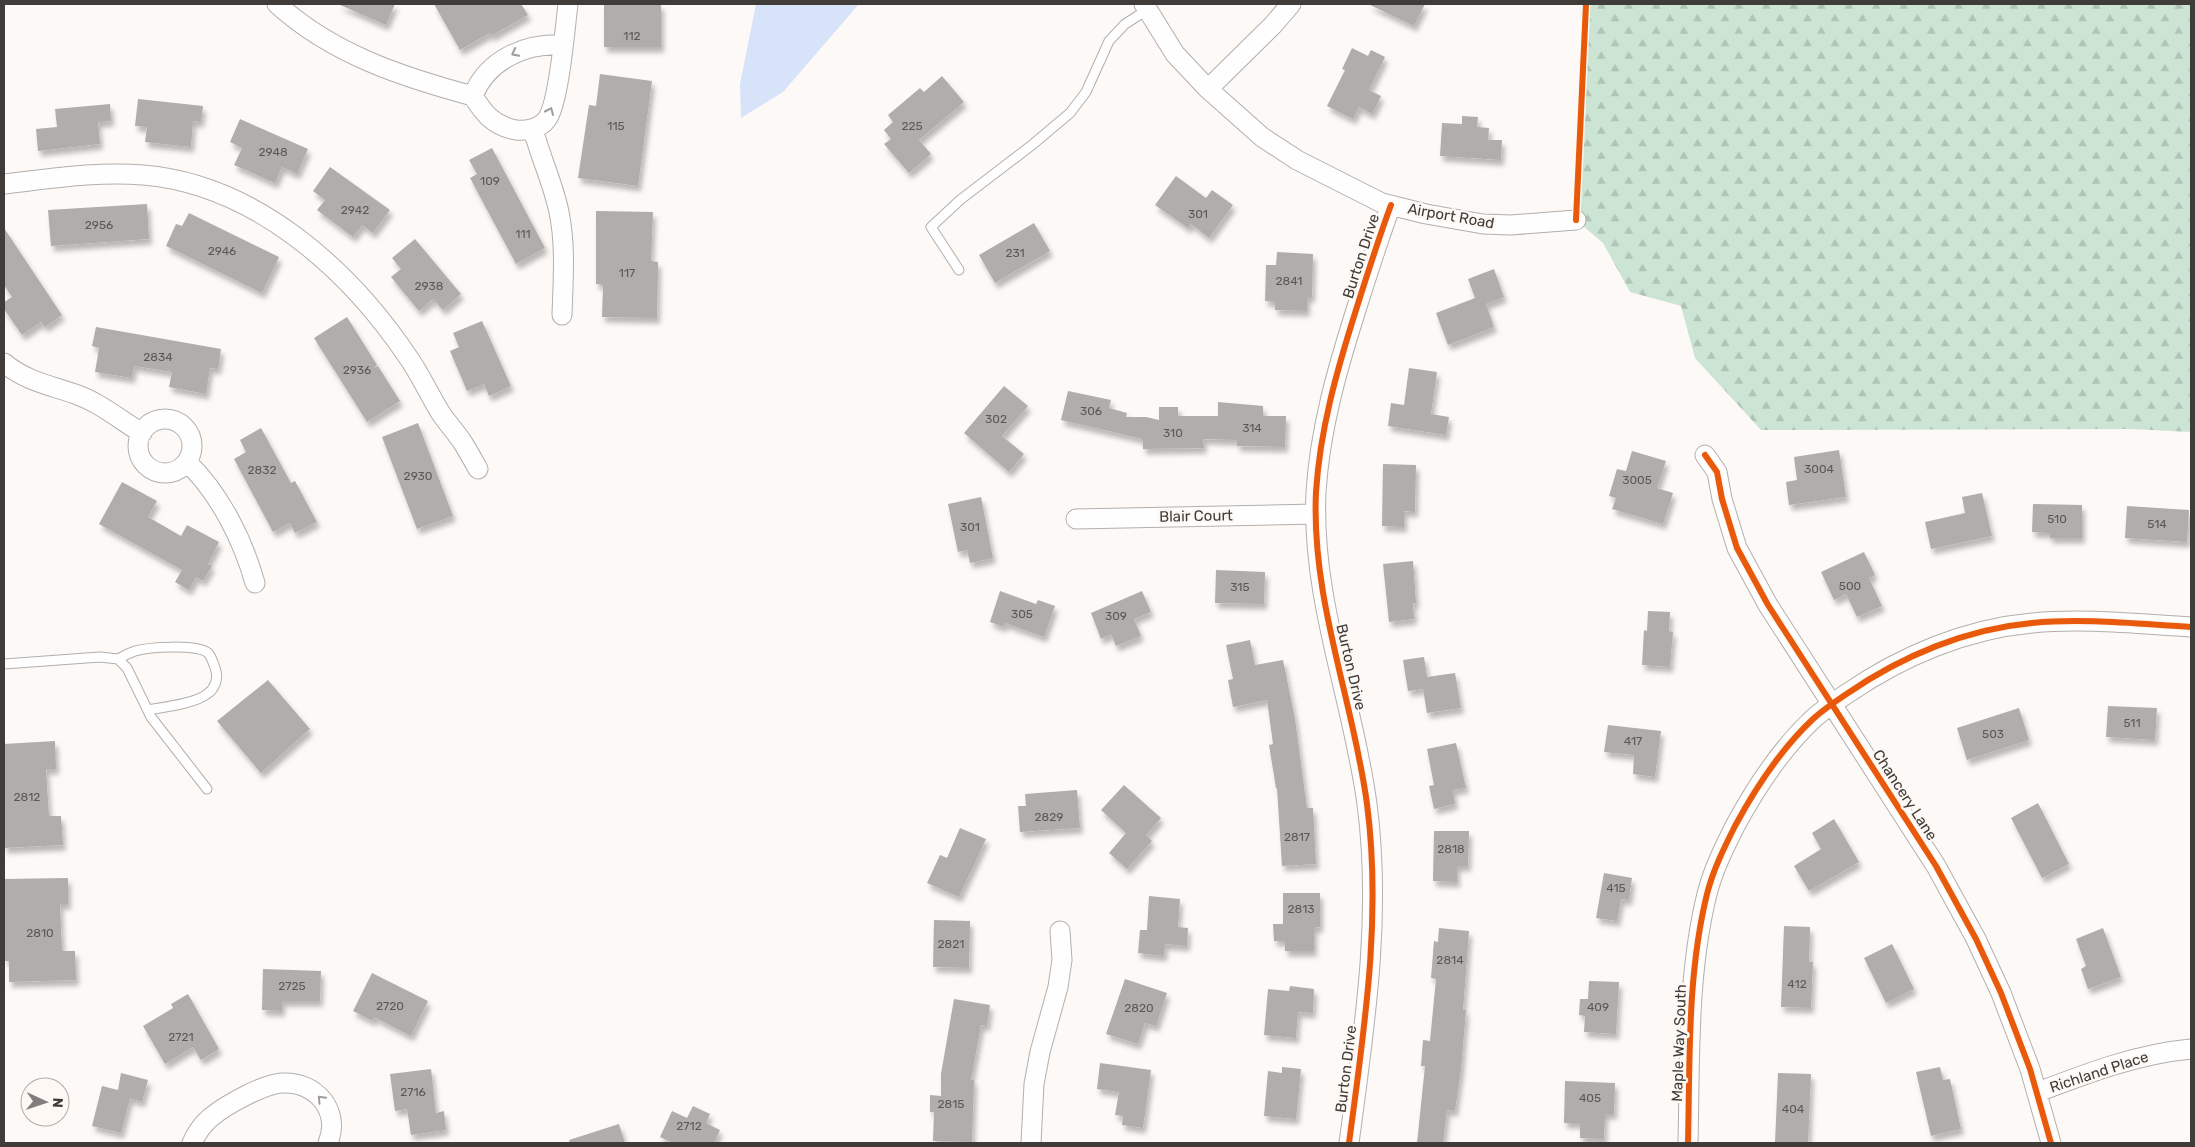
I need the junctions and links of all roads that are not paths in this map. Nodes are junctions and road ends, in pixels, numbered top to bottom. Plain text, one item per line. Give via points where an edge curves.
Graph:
1 (277, 4) edge
2 (568, 4) edge
3 (1291, 4) edge
4 (1145, 7) edge
5 (562, 45) junction
6 (1208, 89) junction
7 (473, 96) junction
8 (531, 130) junction
9 (4, 184) edge
10 (1391, 205) junction
11 (1576, 220) dead end
12 (959, 270) dead end
13 (562, 315) dead end
14 (4, 363) edge
15 (142, 433) junction
16 (1705, 455) dead end
17 (187, 462) junction
18 (478, 469) dead end
19 (1316, 514) junction
20 (1076, 518) dead end
21 (255, 584) dead end
22 (2191, 626) edge
23 (118, 659) junction
24 (4, 664) edge
25 (1832, 704) junction
26 (148, 710) junction
27 (207, 789) dead end
28 (1060, 932) dead end
29 (2191, 1049) edge
30 (2038, 1092) junction
31 (192, 1143) edge
32 (328, 1143) edge
33 (1031, 1143) edge
34 (1349, 1143) edge
35 (1688, 1143) edge
36 (2052, 1143) edge

1 - 7 street via 306,27 368,62
2 - 5 street
3 - 6 street
4 - 6 street, Airport Road via 1175,54
4 - 12 lane via 1109,42 1086,92 1070,113 931,227
5 -> 7 street via 520,49 507,56 483,77
8 -> 5 street via 547,119 554,102
6 - 10 street, Airport Road via 1262,137 1306,164
7 - 8 street via 492,121 504,128
8 - 13 street via 560,218 564,270
9 - 18 street via 143,175 197,185 255,211 314,251 357,290 408,357
10 - 11 street, Airport Road via 1483,224
10 - 19 street, Burton Drive via 1330,395 1322,437
14 - 15 street via 30,380 75,394 99,406
15 - 17 street via 139,450 147,466 163,473 172,472
15 - 17 street via 148,426 164,419 180,424 191,437 191,455
16 - 25 street, Chancery Lane via 1717,472 1737,548 1768,604
17 - 21 street via 200,474 232,524
19 - 20 street, Blair Court
19 - 34 street, Burton Drive via 1327,622 1358,750 1367,804 1374,888 1374,935
22 - 25 street, Maple Way South via 2080,621 1994,629 1952,640 1915,655 1866,680
23 - 24 lane via 100,657
23 - 26 lane via 127,668
23 - 26 lane via 147,649 195,648 208,653 211,658 217,676 214,687 207,694
25 - 30 street, Chancery Lane via 1936,866 1976,939 2001,993
25 - 35 street, Maple Way South via 1814,718 1766,774 1746,805 1715,869 1702,920 1694,981
26 - 27 lane
28 - 33 street via 1062,960 1040,1052
29 - 30 street, Richland Place via 2120,1062
30 - 36 street, Chancery Lane
32 -> 31 street via 332,1124 322,1098 307,1087 281,1083 241,1099 210,1118

